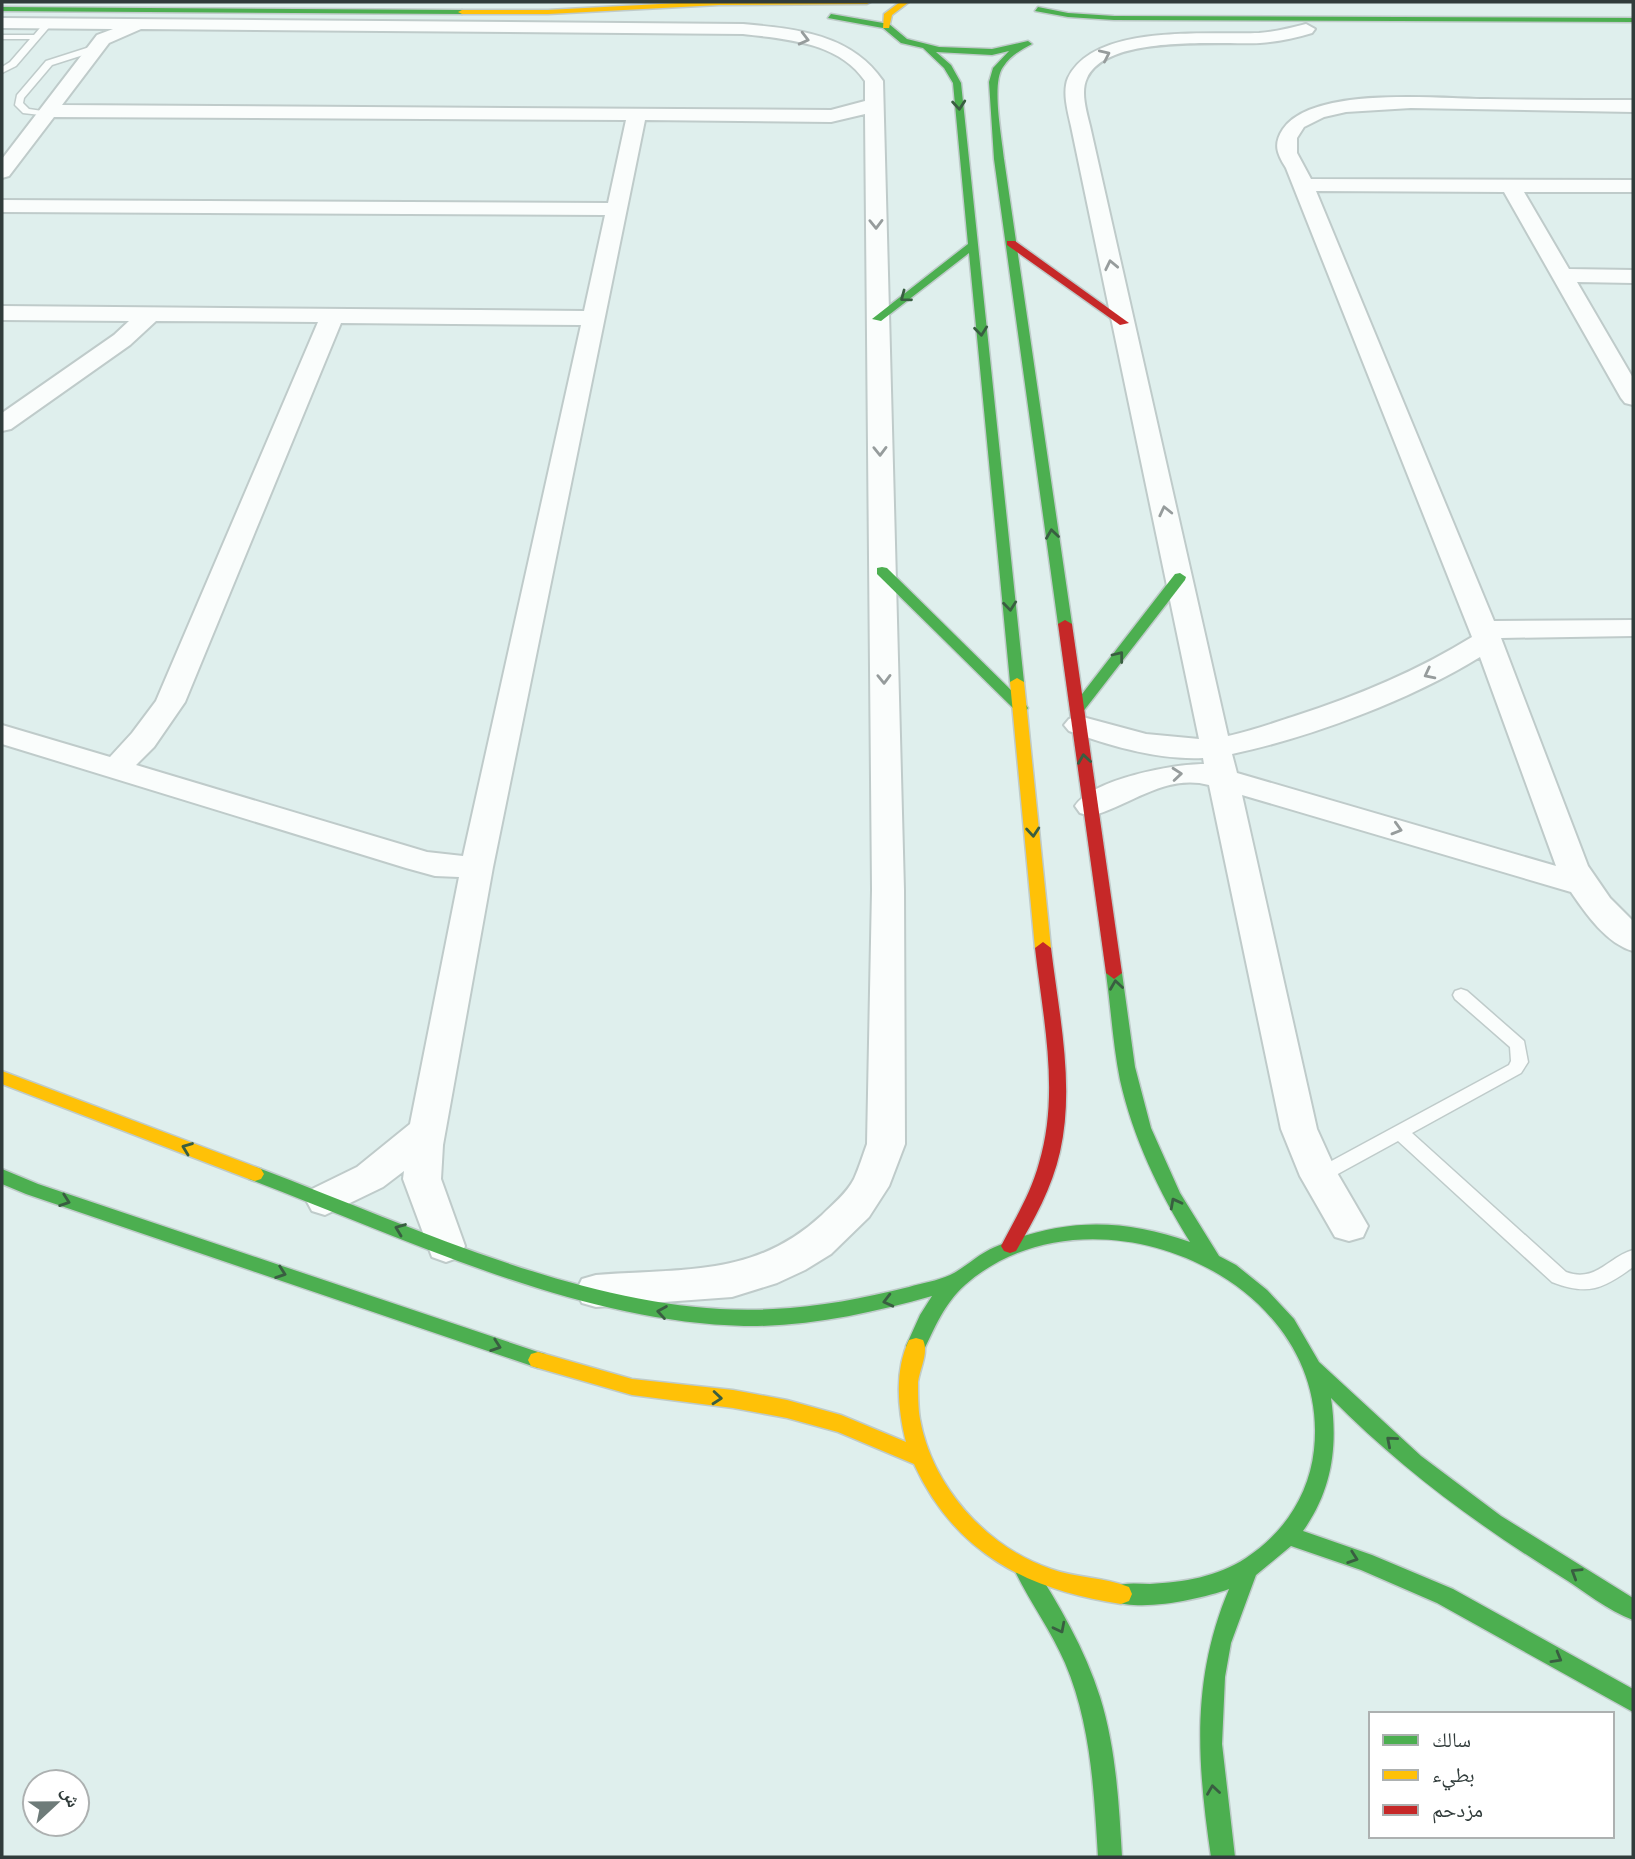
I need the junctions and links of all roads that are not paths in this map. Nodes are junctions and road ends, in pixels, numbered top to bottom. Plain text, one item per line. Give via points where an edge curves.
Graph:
1 (867, 2) edge
2 (905, 2) edge
3 (1022, 2) edge
4 (2, 9) edge
5 (1038, 9) junction
6 (385, 11) junction
7 (548, 12) junction
8 (1633, 20) edge
9 (2, 23) edge
10 (82, 24) junction
11 (148, 24) junction
12 (363, 26) junction
13 (886, 26) junction
14 (1306, 29) junction
15 (42, 30) junction
16 (1077, 32) dead end
17 (1633, 32) edge
18 (2, 37) edge
19 (100, 44) junction
20 (927, 48) junction
21 (1016, 48) junction
22 (2, 72) edge
23 (1633, 106) edge
24 (47, 113) junction
25 (637, 115) junction
26 (875, 117) junction
27 (5, 164) edge
28 (1299, 176) junction
29 (1510, 185) junction
30 (1633, 186) edge
31 (2, 206) edge
32 (616, 209) junction
33 (1011, 243) junction
34 (972, 246) junction
35 (1564, 275) junction
36 (1633, 276) edge
37 (2, 313) edge
38 (150, 314) junction
39 (332, 316) junction
40 (594, 318) junction
41 (877, 318) junction
42 (1124, 323) junction
43 (1633, 398) edge
44 (2, 424) edge
45 (882, 571) junction
46 (1180, 577) junction
47 (1633, 628) edge
48 (1486, 635) junction
49 (1021, 708) junction
50 (1078, 718) junction
51 (2, 734) edge
52 (1220, 763) junction
53 (115, 769) junction
54 (1091, 806) junction
55 (477, 867) junction
56 (1581, 884) junction
57 (1633, 939) edge
58 (1461, 995) dead end
59 (2, 1077) edge
60 (428, 1130) junction
61 (1399, 1132) junction
62 (2, 1176) edge
63 (1319, 1176) junction
64 (325, 1200) junction
65 (1349, 1226) dead end
66 (446, 1246) junction
67 (1010, 1246) junction
68 (1633, 1256) edge
69 (1212, 1260) junction
70 (953, 1282) junction
71 (573, 1293) junction
72 (1314, 1368) junction
73 (919, 1458) junction
74 (1288, 1536) junction
75 (1025, 1569) junction
76 (1248, 1569) junction
77 (1633, 1610) edge
78 (1633, 1701) edge
79 (1110, 1857) edge
80 (1223, 1857) edge

1 - 7 street via 719,3
2 - 13 street via 889,11
3 - 5 street
4 - 6 street
5 - 8 street via 1114,18
5 - 21 street via 1047,17 1045,33
6 - 7 street
6 - 12 street
7 - 13 street via 816,15
9 - 15 street
10 - 11 street
10 - 15 street
10 - 19 street via 97,30
11 - 12 street
11 - 19 street
12 -> 26 street via 780,33 827,45 862,64 874,81
13 - 20 street via 904,41
14 - 16 street
14 - 17 street
42 -> 14 street via 1075,92 1082,71 1104,55 1140,43 1271,37
15 - 18 lane
15 - 22 lane
19 - 24 street
19 - 24 lane via 49,63 20,97 23,109
20 - 21 street via 979,52
20 -> 34 street via 948,67 957,83
21 - 33 street via 997,68 993,82
23 - 28 street via 1453,105 1384,108 1334,117 1317,125 1301,142
24 - 25 street
24 - 27 street
25 - 26 street via 831,116 856,121
25 - 32 street
26 -> 41 street
28 - 29 street
28 - 48 street
29 - 30 street
29 - 35 street
31 - 32 street
32 - 40 street
33 - 42 street
50 -> 33 street
34 -> 41 street
34 -> 49 street
35 - 36 street
35 - 43 street
37 - 38 street
38 - 39 street
38 - 44 street via 122,340
39 - 40 street
39 - 53 street via 170,702
40 - 55 street
41 -> 45 street
46 -> 42 street
45 - 49 street
45 -> 71 street via 888,903 886,1144 879,1165 863,1196 839,1225 817,1243 763,1272 732,1281
50 -> 46 street
46 - 52 street
47 - 48 street
48 -> 52 street via 1429,674 1273,734
48 - 56 street
49 -> 67 street via 1058,1113 1048,1170
50 - 52 street via 1105,734
54 -> 50 street
51 - 53 street
54 -> 52 street via 1151,778
52 -> 56 street
52 - 63 street via 1299,1129
53 - 55 street via 417,860
69 -> 54 street via 1174,1203 1129,1080
55 - 60 street
56 - 57 street
58 - 61 lane via 1518,1045 1520,1062 1515,1069
64 -> 59 street
60 - 64 street via 370,1177
60 - 66 street via 422,1179
61 - 63 lane
61 - 68 lane via 1559,1277 1591,1283
62 -> 73 street via 573,1371 632,1387 787,1409 841,1424
63 - 65 street
66 -> 64 street
66 - 71 street
67 - 69 street via 1041,1236 1110,1231 1145,1236
67 - 70 street
69 - 72 street via 1273,1306
70 -> 71 street via 835,1312 739,1320 624,1306
70 - 73 street via 930,1311 914,1343 906,1380 908,1418
72 - 74 street via 1325,1403 1328,1438 1323,1473 1310,1506
77 -> 72 street via 1442,1485 1352,1408
73 - 75 street via 961,1520
74 - 76 street
74 -> 78 street via 1446,1596
75 - 76 street via 1071,1586 1117,1595 1164,1595 1208,1586
75 -> 79 street via 1072,1650 1088,1696 1099,1744
80 -> 76 street via 1208,1751 1211,1671 1231,1600

